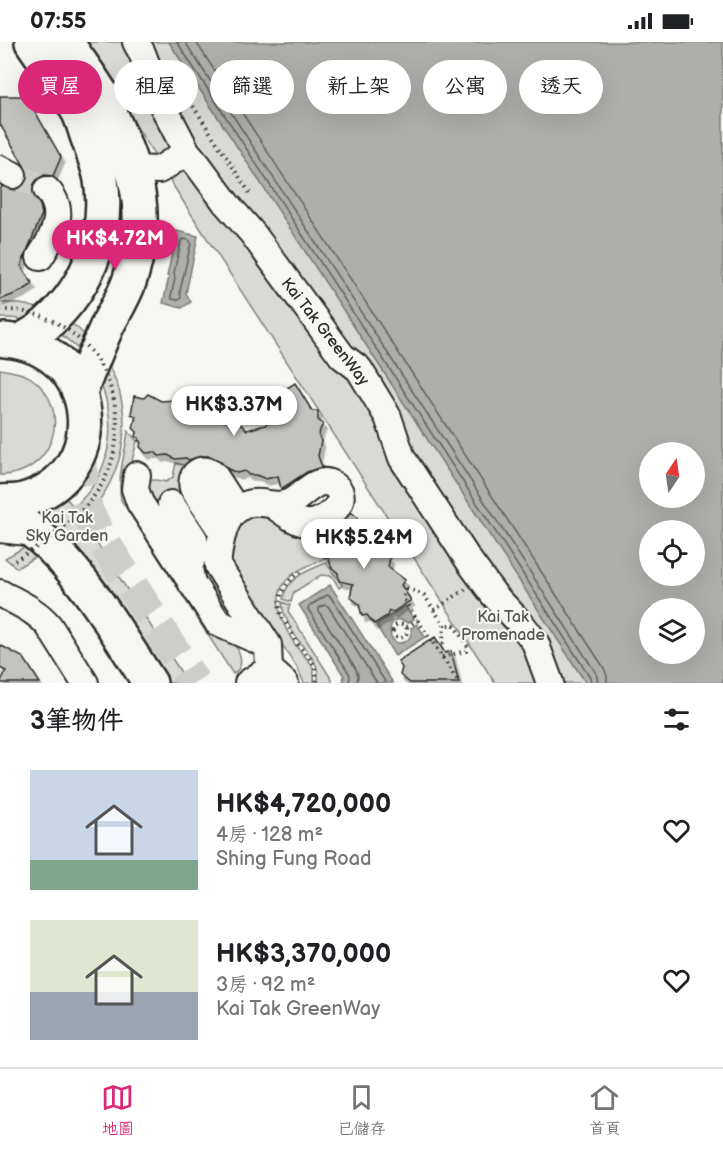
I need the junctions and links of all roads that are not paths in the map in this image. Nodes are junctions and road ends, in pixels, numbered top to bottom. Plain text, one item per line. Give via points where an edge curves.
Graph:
1 (32, 42) edge
2 (66, 42) edge
3 (136, 42) edge
4 (187, 152) junction
5 (134, 169) junction
6 (47, 190) tunnel mouth
7 (40, 257) dead end
8 (10, 341) edge
9 (80, 392) junction
10 (137, 475) dead end
11 (0, 502) edge
12 (171, 504) dead end
13 (273, 505) dead end
14 (0, 507) edge
15 (236, 509) junction
16 (0, 529) edge
17 (36, 533) junction
18 (222, 533) junction
19 (192, 584) junction
20 (0, 593) edge
21 (268, 670) edge
22 (85, 683) edge
23 (150, 683) edge
24 (550, 683) edge

1 - 8 main road via 78,112 100,179 102,219 93,257 75,292 38,330
2 - 5 main road via 102,96
3 - 4 street, Kai Tak GreenWay
4 - 5 street via 159,171
4 - 24 street, Kai Tak GreenWay via 342,356 359,369 388,417 402,458 482,579 535,642
5 - 9 main road via 141,214 136,260
6 - 7 street via 54,198 58,215 52,237
8 - 9 main road via 35,346 58,361
9 - 11 main road via 85,430 79,453 64,476 43,493 21,501
10 - 19 street via 135,489 140,502
12 - 19 street via 194,539 189,568
13 - 15 street via 259,502
14 - 17 main road
15 - 18 street
15 - 18 street via 210,471 204,469 193,476 193,488
16 - 17 street
17 - 23 main road via 75,574
18 - 21 street via 218,566
19 - 21 street via 218,623
20 - 22 street via 42,618

